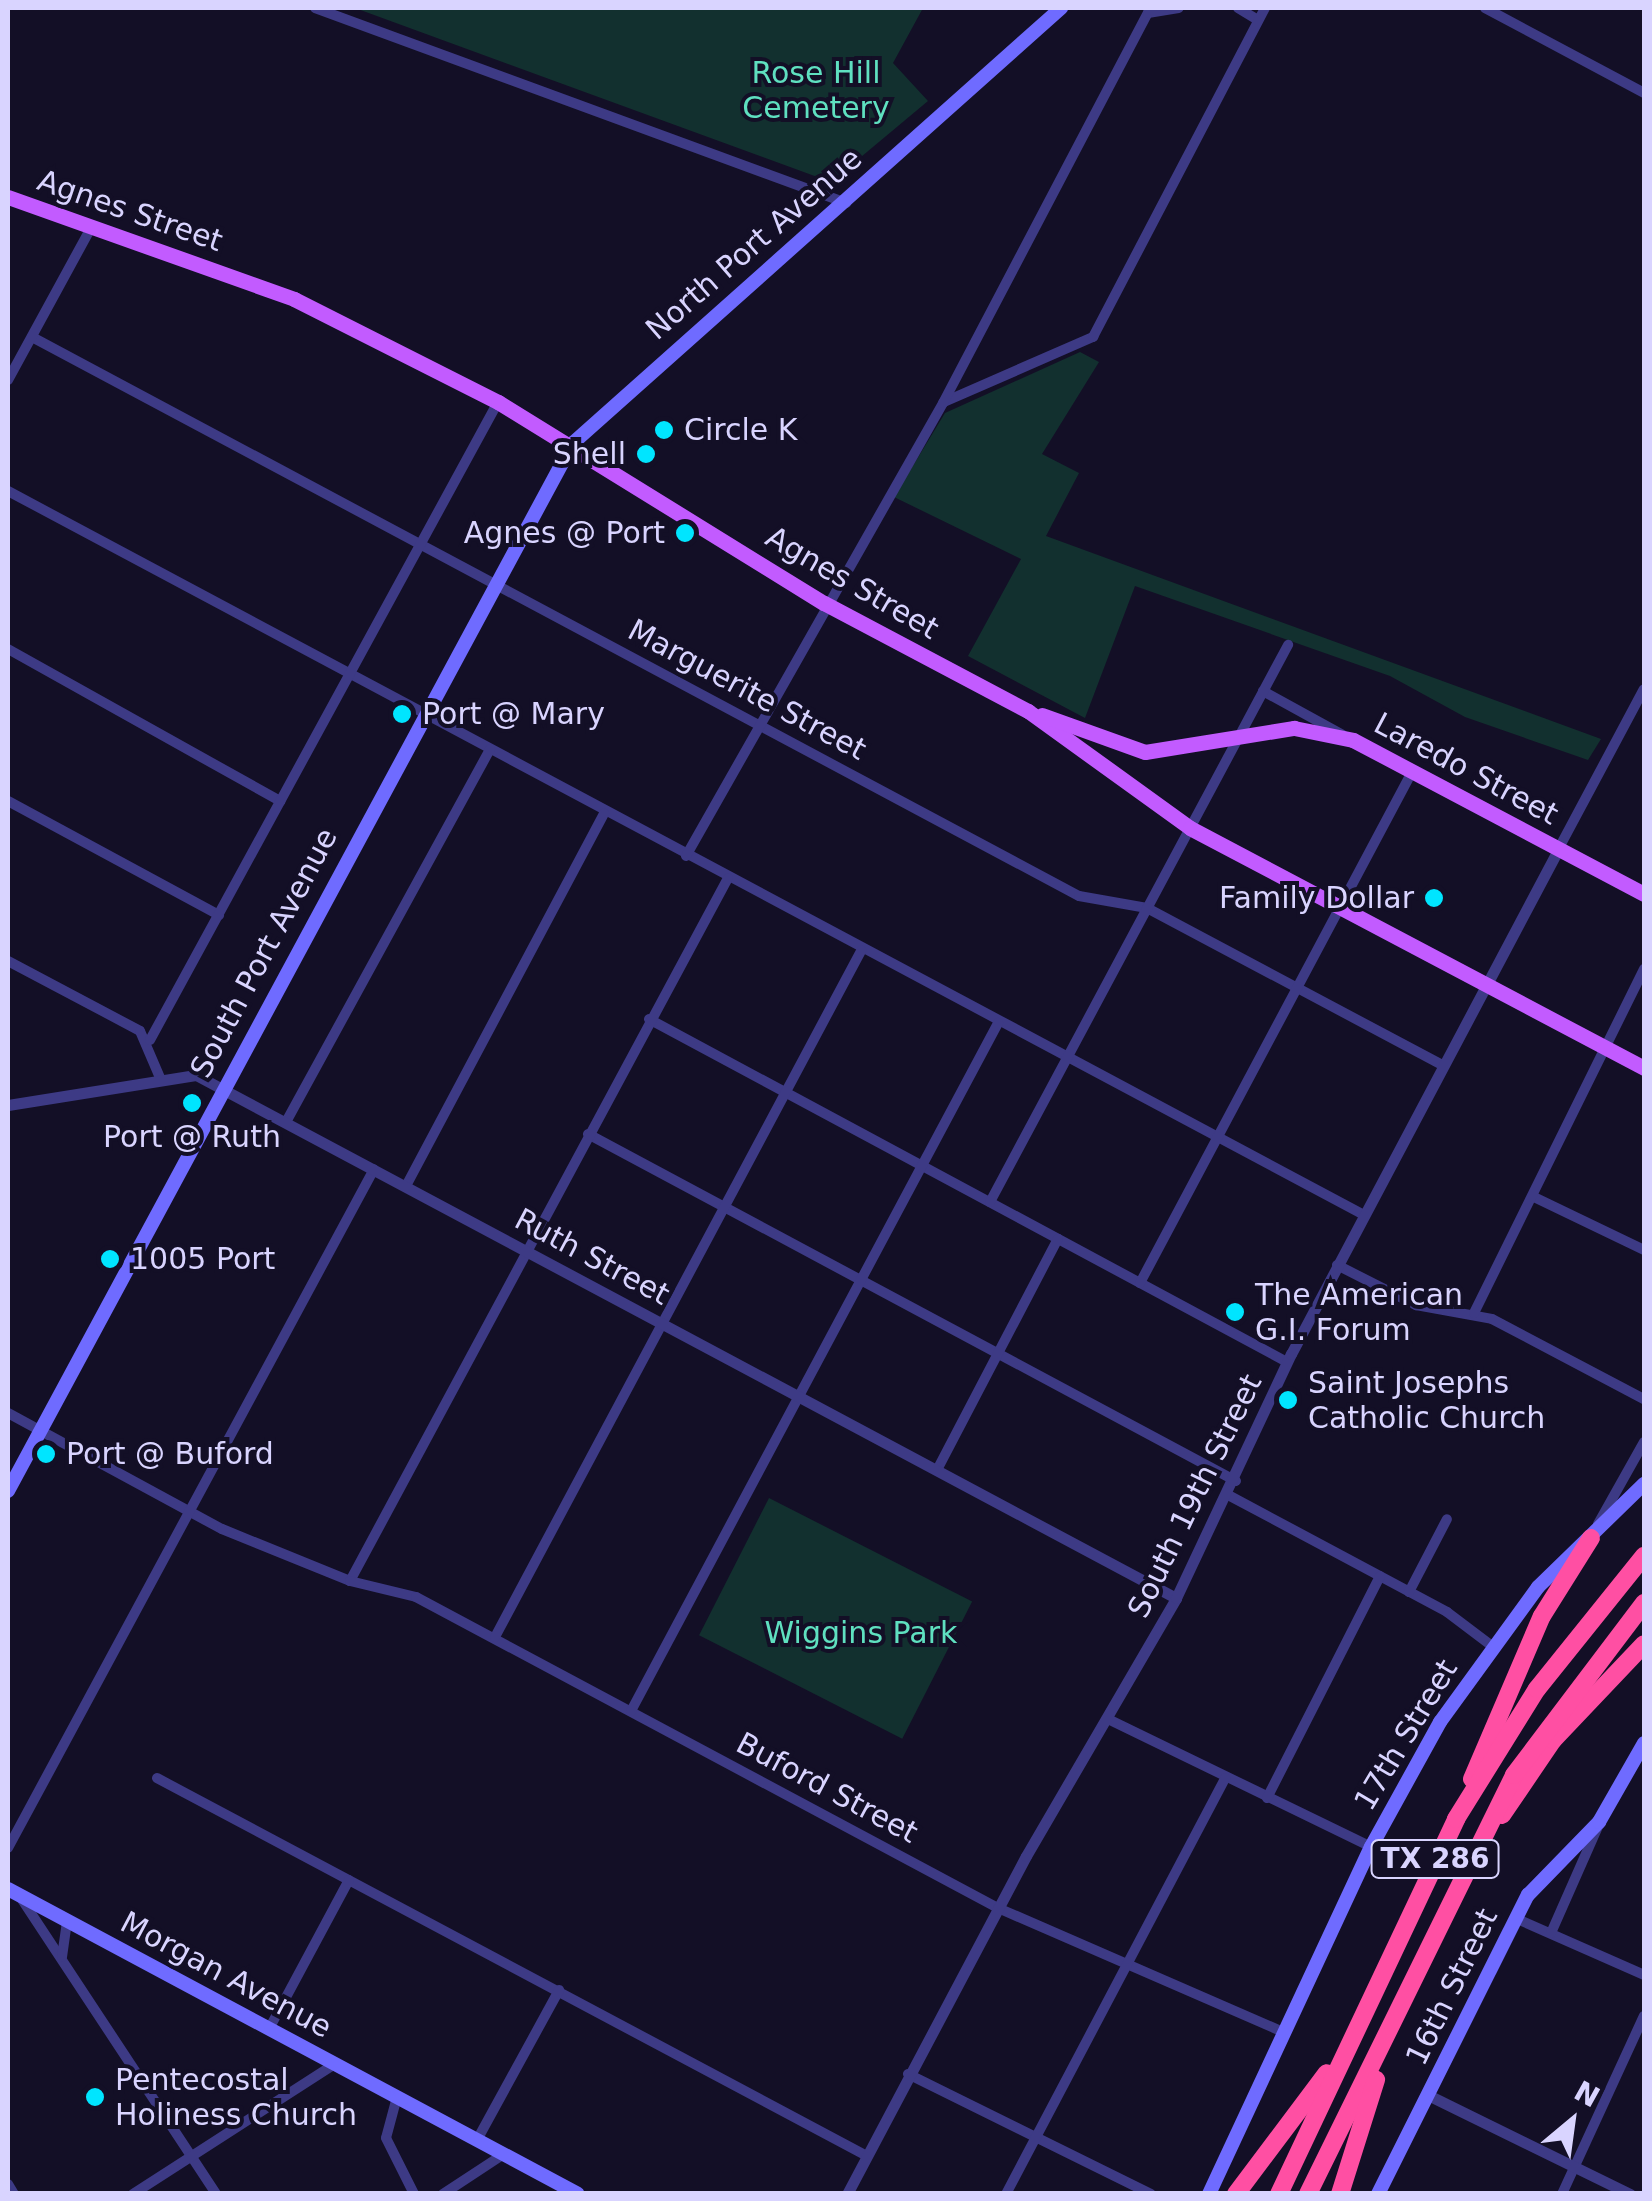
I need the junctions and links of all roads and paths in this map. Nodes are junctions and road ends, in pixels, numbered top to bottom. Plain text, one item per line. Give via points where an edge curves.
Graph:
1 (316, 8) edge
2 (1061, 8) edge
3 (1179, 8) edge
4 (1238, 8) edge
5 (1265, 8) edge
6 (1485, 8) edge
7 (1258, 20) junction
8 (1644, 93) edge
9 (8, 197) edge
10 (846, 203) junction
11 (92, 226) junction
12 (32, 336) junction
13 (8, 380) edge
14 (498, 402) junction
15 (943, 403) junction
16 (573, 442) junction
17 (8, 491) edge
18 (420, 544) junction
19 (495, 584) junction
20 (824, 604) junction
21 (1288, 645) dead end
22 (8, 649) edge
23 (349, 674) junction
24 (1644, 688) edge
25 (1264, 690) junction
26 (1028, 711) junction
27 (424, 714) junction
28 (759, 724) junction
29 (1238, 734) junction
30 (1353, 740) junction
31 (490, 750) junction
32 (1413, 770) junction
33 (8, 801) edge
34 (280, 801) junction
35 (604, 812) junction
36 (1190, 828) junction
37 (1559, 848) junction
38 (686, 856) junction
39 (728, 878) junction
40 (1644, 894) edge
41 (1340, 906) junction
42 (1147, 908) junction
43 (219, 915) junction
44 (861, 951) junction
45 (8, 961) edge
46 (1644, 969) edge
47 (1488, 984) junction
48 (1295, 985) junction
49 (649, 1019) junction
50 (998, 1023) junction
51 (150, 1040) junction
52 (1604, 1046) junction
53 (1066, 1059) junction
54 (1444, 1066) junction
55 (1644, 1068) edge
56 (161, 1080) junction
57 (222, 1088) junction
58 (787, 1093) junction
59 (8, 1104) edge
60 (286, 1122) junction
61 (588, 1134) junction
62 (1216, 1138) junction
63 (922, 1166) junction
64 (374, 1169) junction
65 (406, 1186) junction
66 (1536, 1198) junction
67 (990, 1202) junction
68 (723, 1210) junction
69 (1364, 1215) junction
70 (1058, 1238) junction
71 (526, 1250) junction
72 (1644, 1250) edge
73 (1337, 1265) junction
74 (1140, 1282) junction
75 (858, 1285) junction
76 (1474, 1314) junction
77 (662, 1323) junction
78 (998, 1356) junction
79 (1287, 1362) junction
80 (799, 1396) junction
81 (1644, 1399) edge
82 (8, 1413) edge
83 (40, 1431) junction
84 (1644, 1442) edge
85 (938, 1470) junction
86 (1236, 1482) junction
87 (1644, 1484) edge
88 (8, 1491) edge
89 (1230, 1496) junction
90 (190, 1512) junction
91 (1447, 1519) dead end
92 (1590, 1538) junction
93 (1644, 1556) edge
94 (1380, 1576) junction
95 (350, 1581) junction
96 (1410, 1592) junction
97 (1176, 1598) junction
98 (1644, 1602) edge
99 (494, 1637) junction
100 (1644, 1644) edge
101 (1492, 1646) junction
102 (630, 1711) junction
103 (1110, 1720) junction
104 (1644, 1743) edge
105 (156, 1778) dead end
106 (1225, 1778) junction
107 (1267, 1798) junction
108 (1456, 1820) junction
109 (1599, 1822) junction
110 (1480, 1843) junction
111 (8, 1848) edge
112 (1371, 1848) junction
113 (349, 1880) junction
114 (14, 1893) edge
115 (998, 1908) junction
116 (1515, 1918) junction
117 (67, 1921) junction
118 (1551, 1933) junction
119 (62, 1958) junction
120 (1128, 1958) junction
121 (1644, 1975) edge
122 (559, 1990) junction
123 (1644, 2016) edge
124 (1359, 2022) junction
125 (1395, 2023) junction
126 (269, 2029) junction
127 (1286, 2033) junction
128 (335, 2064) junction
129 (908, 2074) junction
130 (1430, 2096) junction
131 (397, 2097) junction
132 (1036, 2138) junction
133 (477, 2140) junction
134 (504, 2154) junction
135 (867, 2156) junction
136 (194, 2157) junction
137 (1575, 2167) junction
138 (8, 2184) edge
139 (14, 2194) edge
140 (133, 2194) edge
141 (216, 2194) edge
142 (414, 2194) edge
143 (444, 2194) edge
144 (578, 2194) edge
145 (847, 2194) edge
146 (1006, 2194) edge
147 (1151, 2194) edge
148 (1210, 2194) edge
149 (1236, 2194) edge
150 (1280, 2194) edge
151 (1308, 2194) edge
152 (1340, 2194) edge
153 (1378, 2194) edge
154 (1562, 2194) edge
155 (1630, 2194) edge

1 - 10 street
2 - 10 main road, North Port Avenue
3 - 15 street via 1148,13
4 - 7 street
5 - 7 street
6 - 8 street
7 - 15 street via 1093,337
9 - 11 main road, Agnes Street
10 - 16 main road, North Port Avenue
11 - 12 street
11 - 14 main road, Agnes Street via 294,299
12 - 13 street
12 - 18 street, Marguerite Street
14 - 16 main road, Agnes Street
14 - 18 street
15 - 20 street
16 - 19 main road, South Port Avenue
16 - 20 main road, Agnes Street
17 - 23 street
18 - 19 street, Marguerite Street
18 - 23 street
19 - 27 main road, South Port Avenue
19 - 28 street, Marguerite Street
20 - 26 main road, Agnes Street
20 - 28 street
21 - 25 street
22 - 34 street
23 - 27 street
23 - 34 street
24 - 37 street, South 19th Street
25 - 29 street
25 - 30 street, Laredo Street
26 - 29 main road via 1145,752
26 - 36 main road, Agnes Street
27 - 31 street
27 - 57 main road, South Port Avenue
28 - 38 street
28 - 42 street, Marguerite Street via 1080,896
29 - 30 main road via 1294,728
29 - 36 street
30 - 32 main road, Laredo Street
31 - 35 street
31 - 60 street
32 - 37 main road, Laredo Street
32 - 41 street
33 - 43 street
34 - 43 street
35 - 38 street
35 - 65 street
36 - 41 main road, Agnes Street
36 - 42 street
37 - 40 main road, Laredo Street
37 - 47 street, South 19th Street
38 - 39 street
39 - 44 street
39 - 49 street
41 - 47 main road, Agnes Street
41 - 48 street
42 - 48 street, Marguerite Street
42 - 53 street
43 - 51 street
44 - 50 street
44 - 58 street
45 - 51 street
46 - 52 street
47 - 52 main road, Agnes Street
47 - 54 street, South 19th Street
48 - 54 street, Marguerite Street
48 - 62 street
49 - 58 street
49 - 61 street
50 - 53 street
50 - 63 street
51 - 56 street
52 - 55 main road, Agnes Street
52 - 66 street
53 - 62 street
53 - 67 street
54 - 69 street, South 19th Street
56 - 57 street, Ruth Street via 196,1075
56 - 59 street, Ruth Street
57 - 60 street, Ruth Street
57 - 83 main road, South Port Avenue
58 - 63 street
58 - 68 street
60 - 64 street, Ruth Street
61 - 68 street
61 - 71 street
62 - 69 street
62 - 74 street
63 - 67 street
63 - 75 street
64 - 65 street, Ruth Street
64 - 90 street
65 - 71 street, Ruth Street
66 - 72 street
66 - 76 street
67 - 70 street
68 - 75 street
68 - 77 street
69 - 73 street, South 19th Street
70 - 74 street
70 - 78 street
71 - 77 street, Ruth Street
71 - 95 street
73 - 76 street via 1416,1306
73 - 79 street, South 19th Street
74 - 79 street
75 - 78 street
75 - 80 street
76 - 81 street
77 - 80 street, Ruth Street
77 - 99 street
78 - 85 street
78 - 86 street
79 - 86 street, South 19th Street
80 - 85 street, Ruth Street
80 - 102 street
82 - 83 street
83 - 88 main road, South Port Avenue
83 - 90 street
84 - 92 street, 17th Street
85 - 97 street, Ruth Street
86 - 89 street, South 19th Street
87 - 92 main road
89 - 94 street
89 - 97 street, South 19th Street
90 - 95 street, Buford Street
90 - 111 street
91 - 96 street
92 - 101 main road, 17th Street
92 - 108 highway via 1542,1616
93 - 108 highway, TX 286 via 1537,1689
94 - 96 street
94 - 107 street
95 - 99 street, Buford Street via 416,1597
96 - 101 street
97 - 103 street, South 19th Street
98 - 110 highway, TX 286 via 1552,1716
99 - 102 street, Buford Street
100 - 110 highway via 1553,1740
101 - 112 main road, 17th Street
102 - 115 street, Buford Street
103 - 106 street
103 - 115 street, South 19th Street
104 - 109 main road, 16th Street
105 - 113 street
106 - 107 street
106 - 120 street
107 - 112 street
108 - 124 highway, TX 286
109 - 116 main road, 16th Street
109 - 118 street, 16th Street
110 - 125 highway, TX 286
112 - 127 main road, 17th Street
113 - 122 street
113 - 126 street
114 - 117 main road, Morgan Avenue
114 - 119 street
115 - 120 street, Buford Street
115 - 129 street, South 19th Street
116 - 118 street
116 - 130 main road, 16th Street
117 - 119 street
117 - 126 main road, Morgan Avenue
118 - 121 street
119 - 136 street
120 - 127 street, Buford Street
120 - 132 street
122 - 133 street
122 - 135 street
123 - 137 street
124 - 149 highway via 1283,2142
124 - 150 highway, TX 286
125 - 151 highway, TX 286
125 - 152 highway
126 - 128 main road, Morgan Avenue
127 - 148 main road, 17th Street
128 - 131 main road, Morgan Avenue
128 - 136 street
129 - 132 street
129 - 135 street, South 19th Street
130 - 137 street
130 - 153 main road, 16th Street
131 - 133 main road, Morgan Avenue
131 - 142 street via 386,2138
132 - 146 street
132 - 147 street
133 - 134 main road, Morgan Avenue
134 - 143 street
134 - 144 main road, Morgan Avenue
135 - 145 street, South 19th Street
136 - 140 street
136 - 141 street
137 - 154 street
137 - 155 street
138 - 139 street

